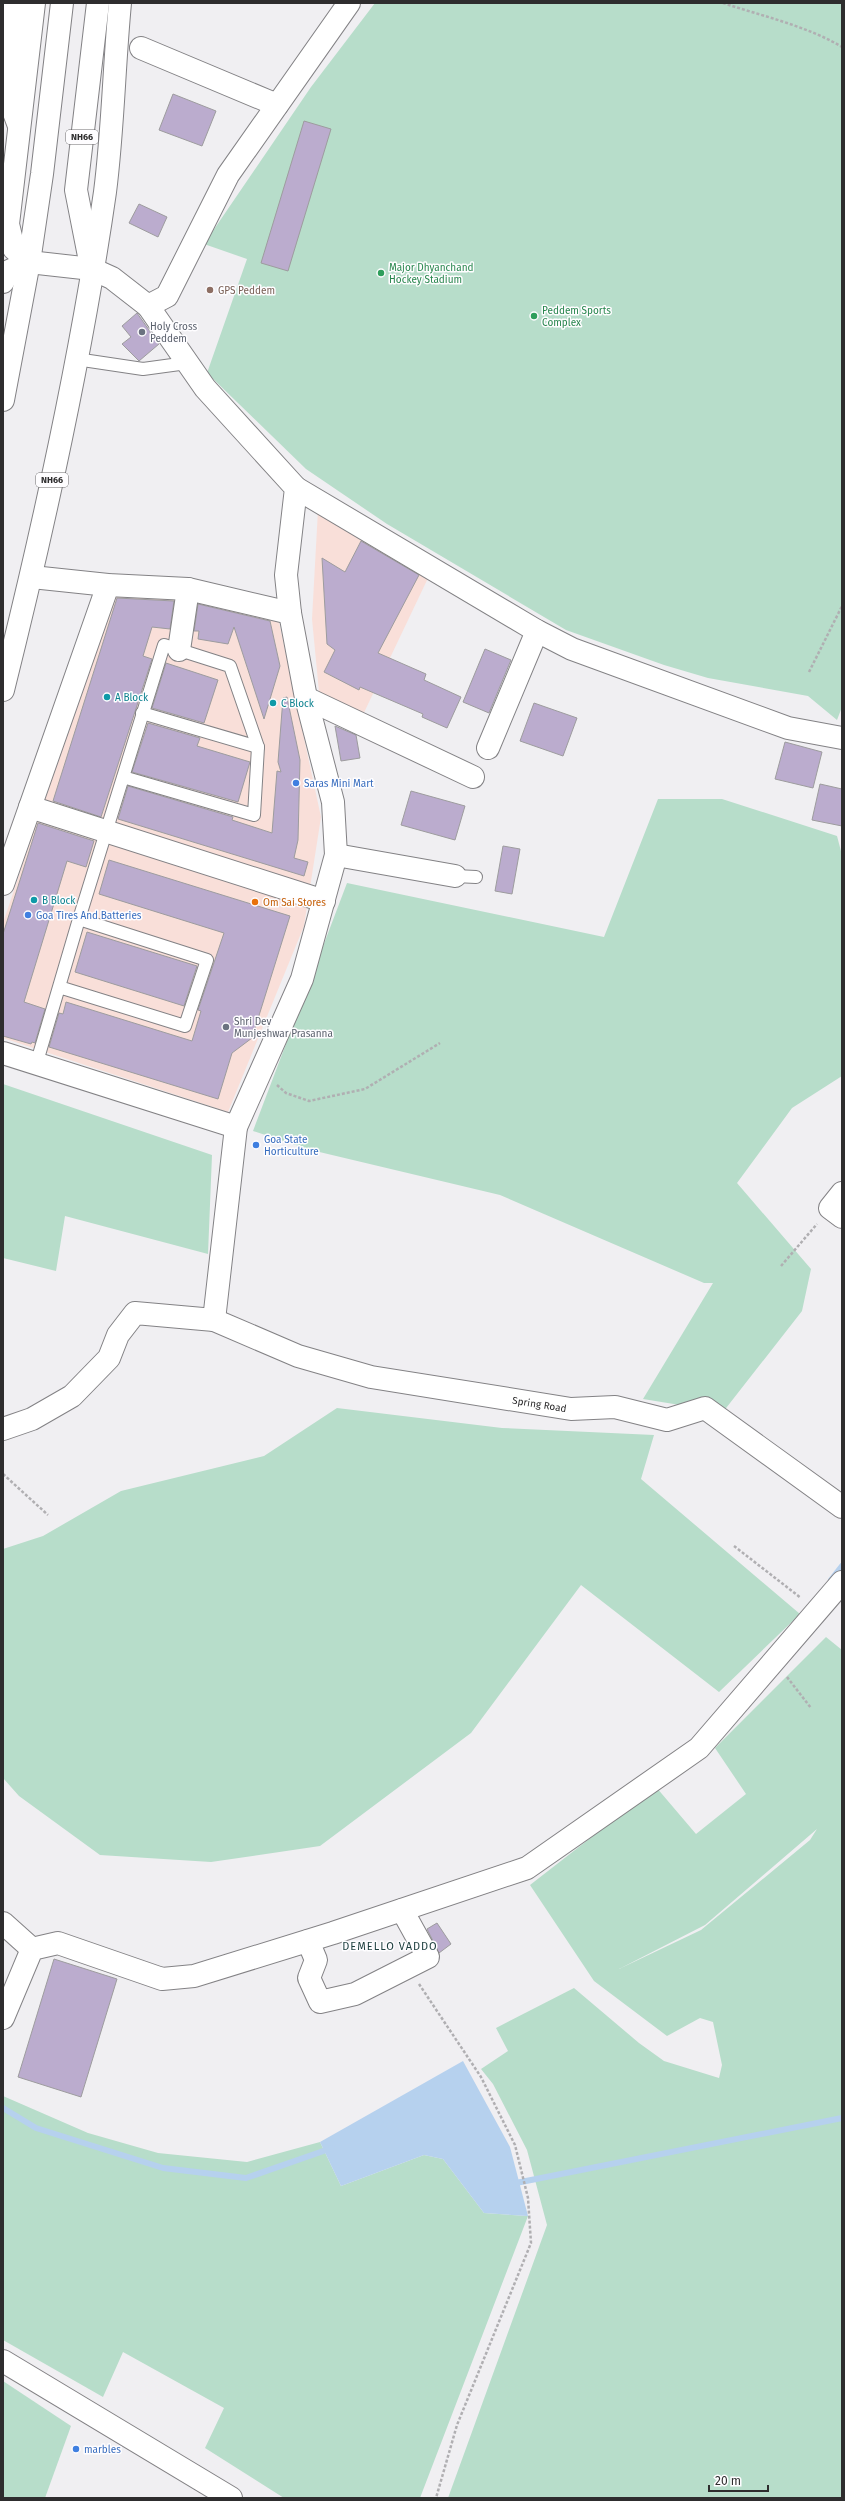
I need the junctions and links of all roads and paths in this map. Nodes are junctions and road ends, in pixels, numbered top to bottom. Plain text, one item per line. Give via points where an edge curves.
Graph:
1 (34, 3) edge
2 (62, 3) edge
3 (98, 3) edge
4 (120, 3) edge
5 (350, 3) edge
6 (723, 3) edge
7 (9, 8) edge
8 (842, 47) edge
9 (141, 48) dead end
10 (277, 105) junction
11 (20, 126) junction
12 (8, 170) edge
13 (29, 262) junction
14 (92, 269) junction
15 (3, 282) edge
16 (148, 306) junction
17 (76, 359) junction
18 (187, 363) junction
19 (3, 400) edge
20 (296, 488) junction
21 (32, 577) junction
22 (108, 585) junction
23 (188, 589) junction
24 (842, 606) edge
25 (290, 613) junction
26 (537, 631) junction
27 (179, 650) junction
28 (809, 672) dead end
29 (3, 690) edge
30 (306, 698) junction
31 (142, 713) junction
32 (842, 738) edge
33 (258, 747) junction
34 (488, 748) dead end
35 (122, 777) junction
36 (473, 777) dead end
37 (30, 807) junction
38 (107, 831) junction
39 (336, 855) junction
40 (466, 877) dead end
41 (3, 884) edge
42 (324, 901) junction
43 (79, 920) junction
44 (59, 987) junction
45 (440, 1043) dead end
46 (3, 1053) edge
47 (36, 1065) junction
48 (260, 1072) junction
49 (236, 1127) junction
50 (838, 1206) edge
51 (781, 1266) dead end
52 (214, 1320) junction
53 (3, 1429) edge
54 (3, 1474) edge
55 (842, 1507) edge
56 (48, 1515) dead end
57 (734, 1546) dead end
58 (842, 1582) edge
59 (818, 1611) junction
60 (774, 1661) junction
61 (812, 1708) dead end
62 (402, 1910) junction
63 (3, 1924) edge
64 (308, 1941) junction
65 (32, 1949) junction
66 (407, 1968) junction
67 (3, 2018) edge
68 (3, 2361) edge
69 (231, 2498) edge
70 (436, 2498) edge

1 - 11 main road
2 - 13 main road
3 - 14 main road, NH66 via 76,190
4 - 14 main road via 105,190
5 - 10 main road
6 - 8 path via 794,26
7 - 11 main road via 4,86
9 - 10 main road
10 - 16 main road via 228,175 167,296
11 - 12 main road
12 - 13 main road via 8,224 14,249
13 - 14 main road
13 - 15 main road via 9,271
13 - 19 main road
14 - 16 main road via 112,278
14 - 17 main road, NH66
16 - 18 main road
17 - 18 lane via 143,369
17 - 21 main road, NH66
18 - 20 main road via 205,388
20 - 25 main road via 286,575
20 - 26 main road
21 - 22 main road
21 - 29 main road, NH66
22 - 23 main road
22 - 37 main road
23 - 25 main road
23 - 27 main road
24 - 28 path
25 - 30 main road
26 - 32 main road via 572,649 788,728
26 - 34 main road
27 - 31 lane via 164,645
27 - 33 lane via 230,666
30 - 36 main road
30 - 39 main road via 333,802
31 - 33 lane
31 - 35 lane
33 - 35 lane via 254,815
35 - 38 lane
37 - 38 main road
37 - 41 main road
38 - 42 main road
38 - 43 lane
39 - 40 main road
39 - 42 main road
42 - 48 main road via 302,979
43 - 44 lane
43 - 44 lane via 207,960 185,1026
44 - 47 lane
45 - 48 path via 365,1089 309,1101 286,1093
46 - 47 main road
47 - 49 main road
48 - 49 main road
49 - 52 main road
50 - 51 path
52 - 53 main road via 135,1313 118,1335 109,1358 72,1396 32,1419
52 - 55 main road, Spring Road via 298,1356 371,1376 571,1409 615,1407 667,1420 704,1408
54 - 56 path
57 - 59 path
58 - 59 main road
59 - 60 main road
60 - 61 path
60 - 62 main road via 699,1748 527,1868
62 - 64 main road
62 - 66 main road via 428,1957
63 - 65 main road
64 - 65 main road via 194,1976 162,1979 58,1943
64 - 66 main road via 316,1960 309,1978 320,2002 355,1994
65 - 67 main road
66 - 70 path via 480,2077 514,2145 528,2198 531,2243 457,2425
68 - 69 main road

